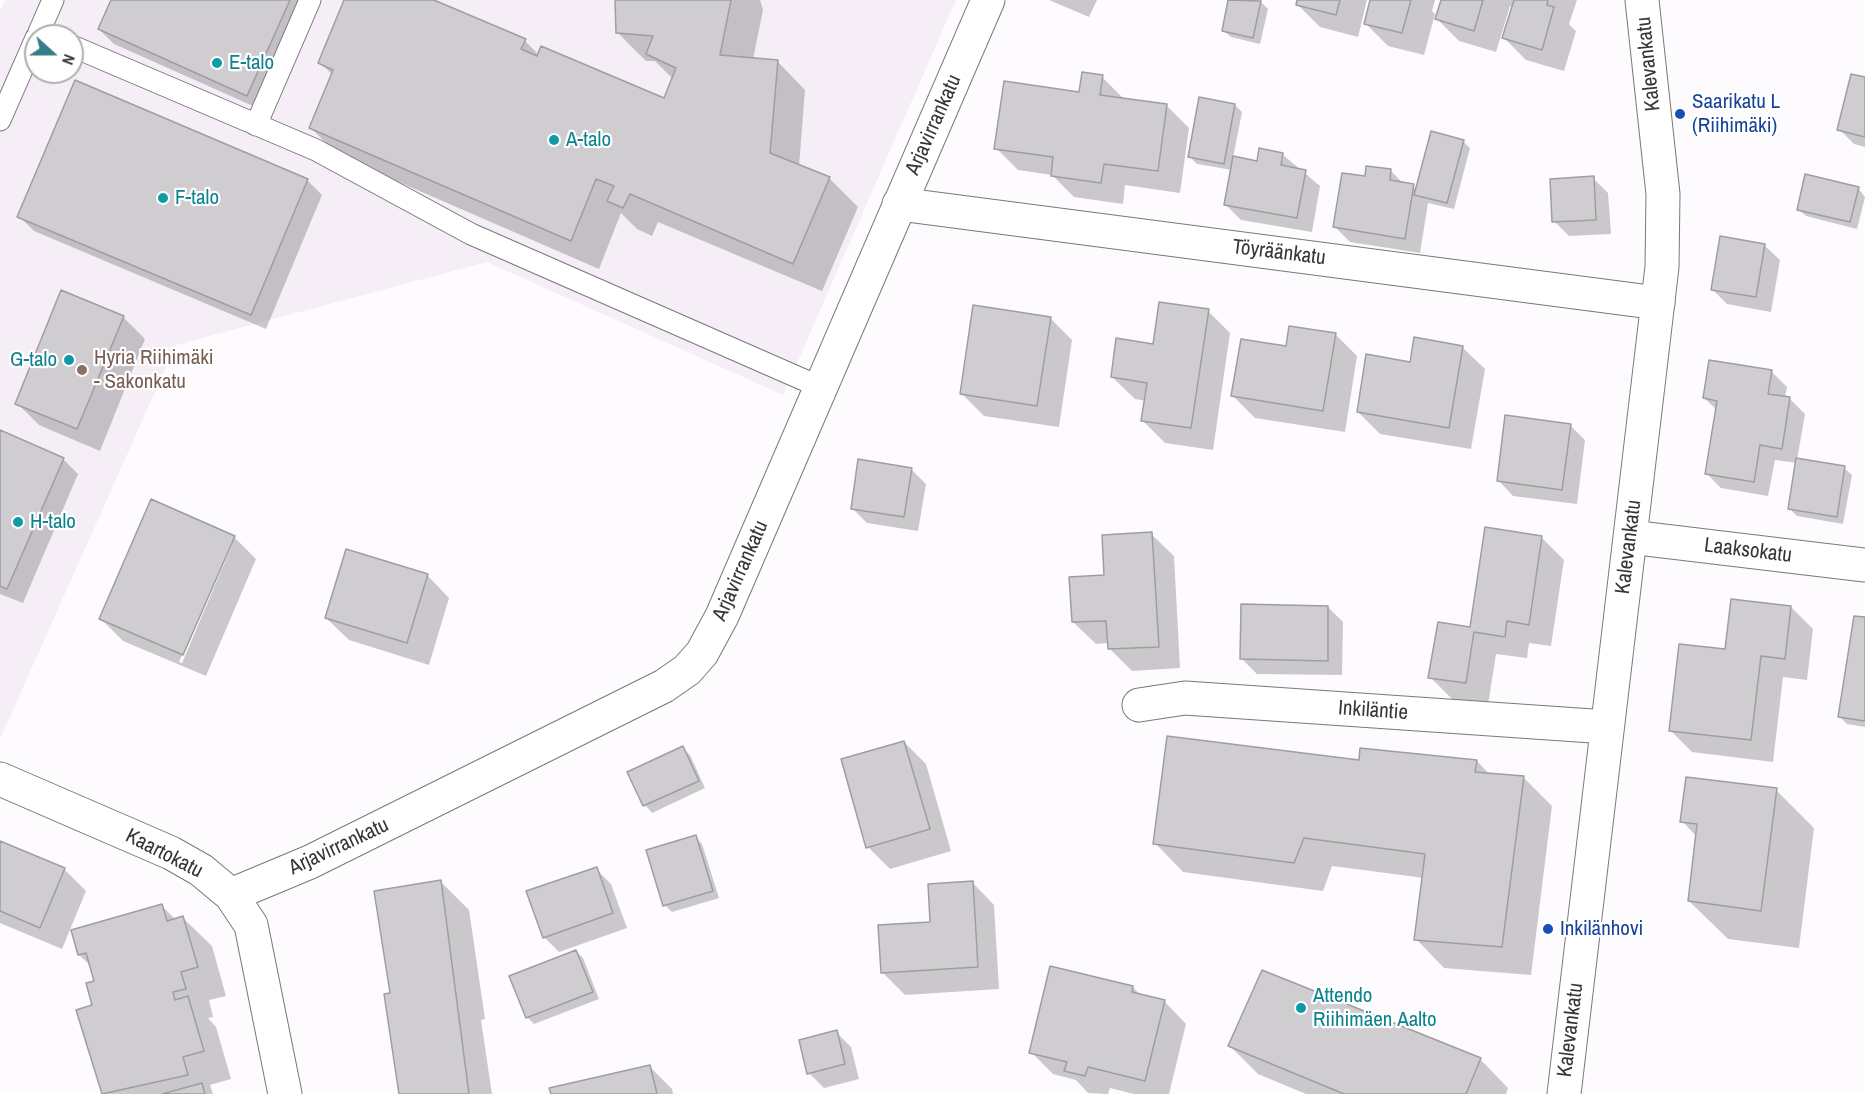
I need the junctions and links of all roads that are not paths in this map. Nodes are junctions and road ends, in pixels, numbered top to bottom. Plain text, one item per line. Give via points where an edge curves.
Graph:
1 (53, 0) edge
2 (310, 0) edge
3 (988, 0) edge
4 (1642, 0) edge
5 (44, 24) edge
6 (84, 51) edge
7 (24, 70) edge
8 (0, 120) edge
9 (256, 125) junction
10 (899, 204) junction
11 (1658, 303) junction
12 (820, 387) junction
13 (1630, 537) junction
14 (1865, 565) edge
15 (1139, 705) dead end
16 (1607, 727) junction
17 (0, 779) edge
18 (231, 895) junction
19 (285, 1094) edge
20 (1564, 1094) edge

1 - 5 lane
2 - 9 lane
3 - 10 street, Arjavirrankatu
4 - 11 street, Kalevankatu via 1663,194
6 - 9 lane
7 - 8 lane
9 - 12 lane via 316,150 471,234
10 - 11 street, Töyräänkatu
10 - 12 street, Arjavirrankatu
11 - 13 street, Kalevankatu
12 - 18 street, Arjavirrankatu via 722,616 702,653 687,670 664,686 310,862
13 - 14 street, Laaksokatu
13 - 16 street, Kalevankatu
15 - 16 street, Inkiläntie via 1185,698
16 - 20 street, Kalevankatu
17 - 18 street, Kaartokatu via 171,854 201,870
18 - 19 street, Kaartokatu via 251,925

